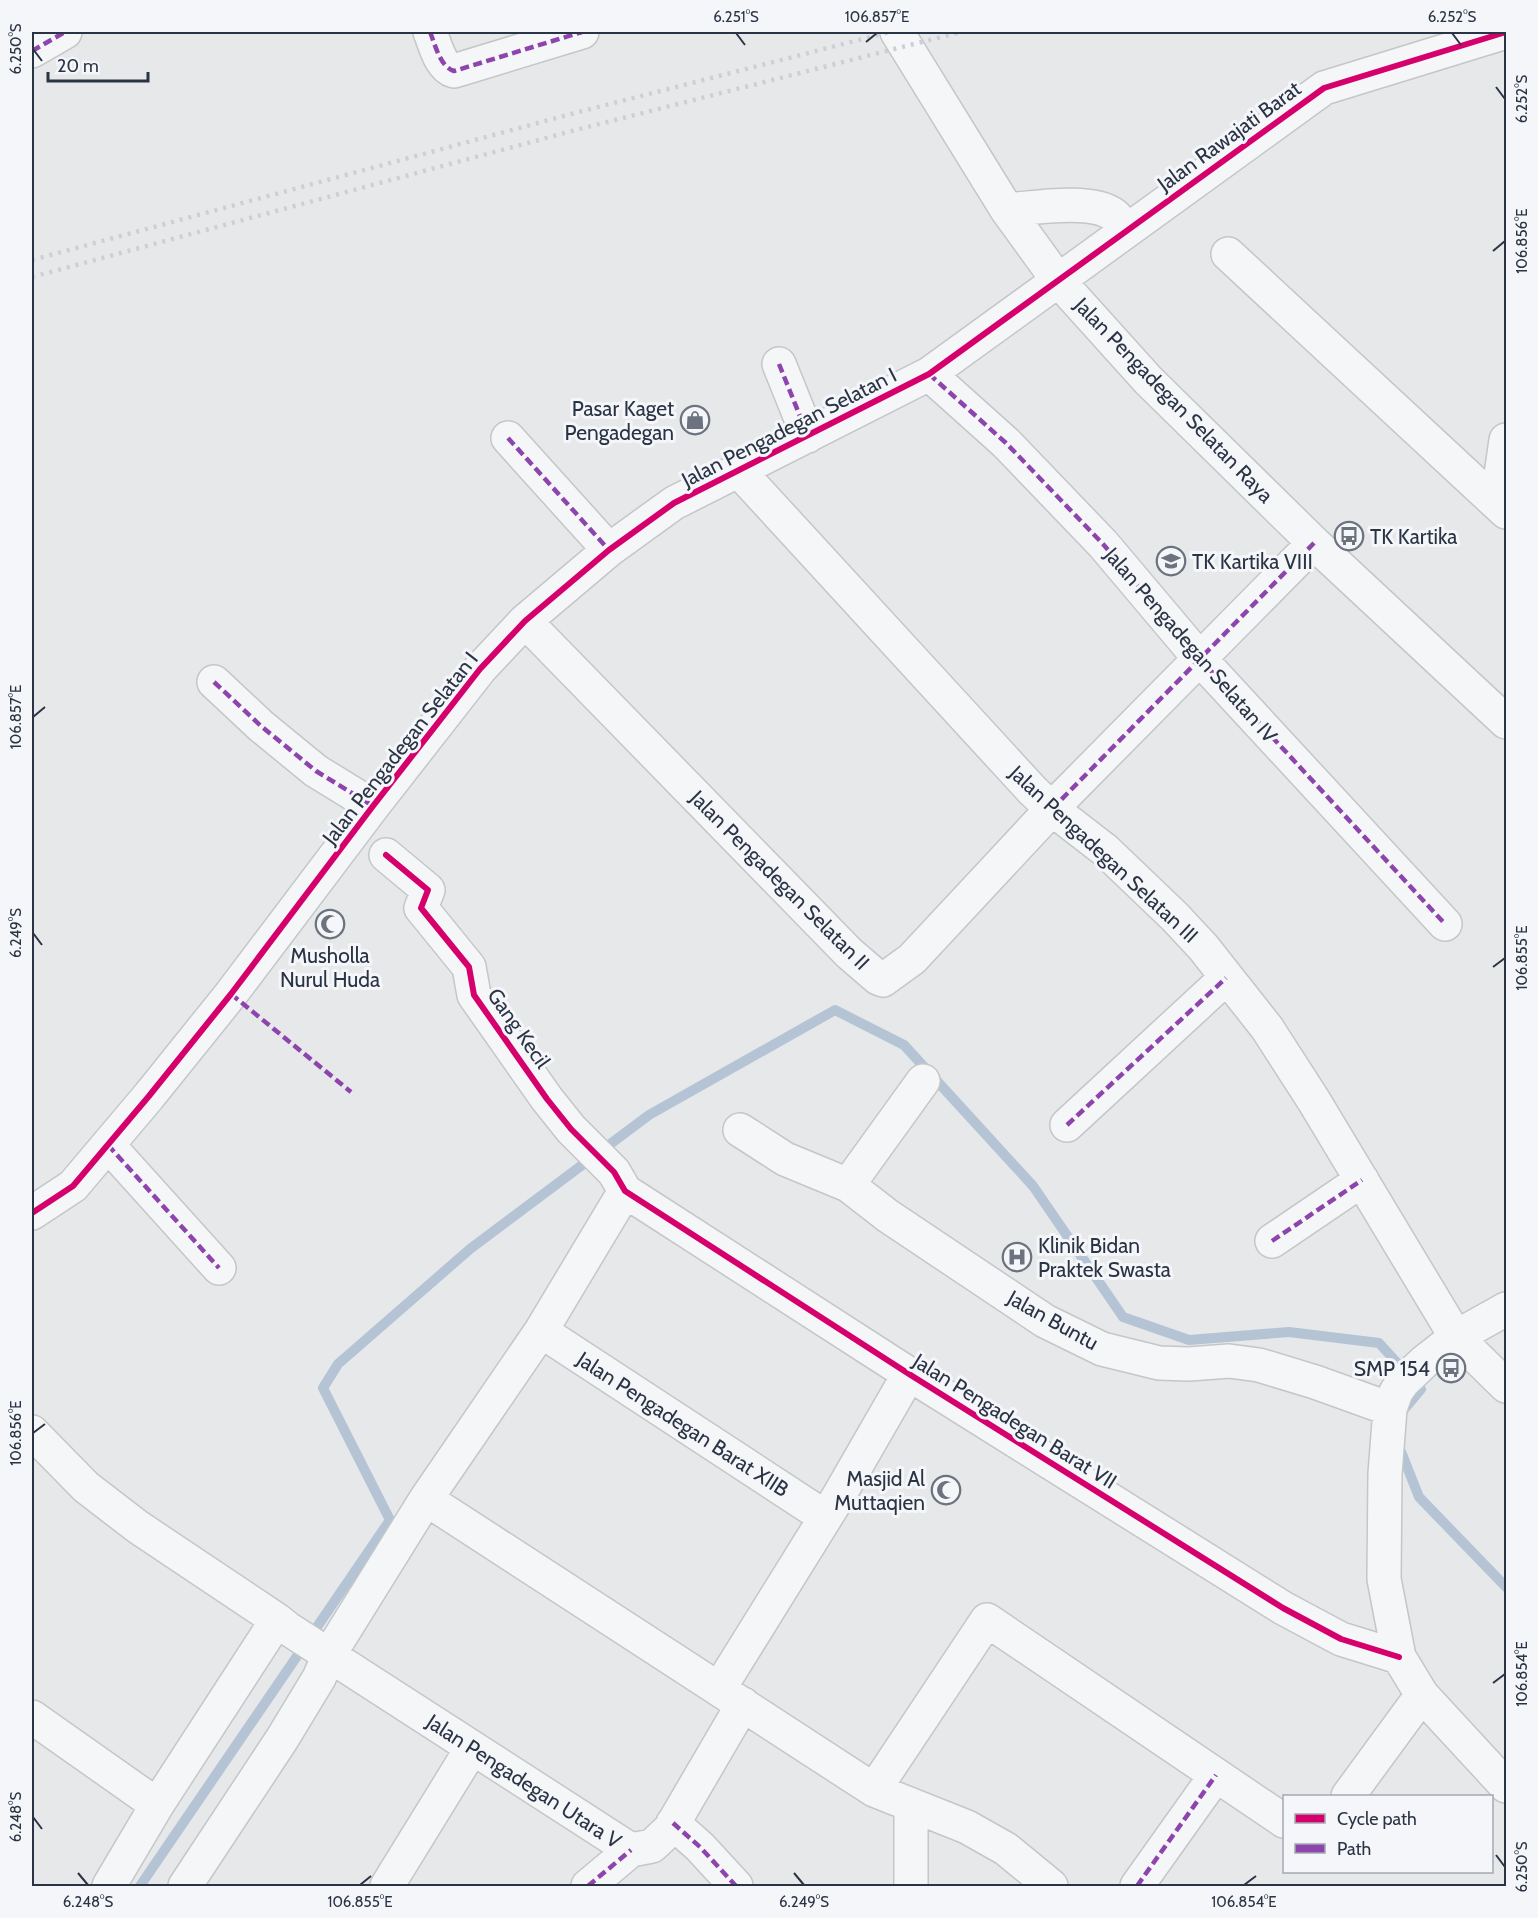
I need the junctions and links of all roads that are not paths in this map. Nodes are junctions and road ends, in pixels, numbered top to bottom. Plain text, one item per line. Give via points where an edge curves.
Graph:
1 (65, 32) edge
2 (430, 32) edge
3 (582, 32) edge
4 (897, 32) edge
5 (1506, 32) edge
6 (32, 51) edge
7 (1007, 210) junction
8 (1126, 230) junction
9 (1228, 254) dead end
10 (1058, 279) junction
11 (779, 364) dead end
12 (929, 374) junction
13 (808, 436) junction
14 (508, 438) dead end
15 (1506, 440) edge
16 (739, 471) junction
17 (1502, 508) edge
18 (1314, 543) junction
19 (609, 550) junction
20 (525, 621) junction
21 (1200, 659) junction
22 (214, 682) dead end
23 (1506, 722) edge
24 (373, 806) junction
25 (1052, 809) junction
26 (387, 855) dead end
27 (1445, 924) dead end
28 (1226, 978) junction
29 (923, 1081) dead end
30 (1067, 1125) dead end
31 (740, 1130) dead end
32 (108, 1145) junction
33 (611, 1171) junction
34 (1362, 1180) junction
35 (848, 1185) junction
36 (32, 1214) edge
37 (1272, 1241) dead end
38 (219, 1268) dead end
39 (1506, 1310) edge
40 (541, 1331) junction
41 (1456, 1337) junction
42 (909, 1374) junction
43 (1406, 1384) junction
44 (1506, 1386) edge
45 (32, 1432) edge
46 (426, 1499) junction
47 (825, 1517) junction
48 (282, 1624) junction
49 (326, 1653) junction
50 (1399, 1657) junction
51 (1422, 1695) junction
52 (731, 1696) junction
53 (32, 1717) edge
54 (472, 1748) junction
55 (1216, 1775) junction
56 (1506, 1786) edge
57 (874, 1790) junction
58 (1349, 1795) edge
59 (157, 1805) junction
60 (911, 1806) junction
61 (1283, 1820) edge
62 (673, 1823) junction
63 (631, 1850) junction
64 (109, 1887) edge
65 (185, 1887) edge
66 (387, 1887) edge
67 (588, 1887) edge
68 (736, 1887) edge
69 (911, 1887) edge
70 (1051, 1887) edge
71 (1137, 1887) edge

1 - 6 street
2 - 3 street via 443,64 454,71
4 - 7 street, Jalan Pengadegan Selatan Raya
5 - 8 street, Jalan Rawajati Barat via 1324,88
7 - 8 street via 1077,205 1114,215
7 - 10 street, Jalan Pengadegan Selatan Raya
8 - 10 street, Jalan Rawajati Barat
9 - 17 street
10 - 12 street, Jalan Pengadegan Selatan I
10 - 18 street, Jalan Pengadegan Selatan Raya via 1148,380
11 - 13 street
12 - 13 street, Jalan Pengadegan Selatan I
12 - 21 street, Jalan Pengadegan Selatan IV via 1006,443 1103,544
13 - 16 street, Jalan Pengadegan Selatan I
14 - 19 street
15 - 17 street
16 - 19 street, Jalan Pengadegan Selatan I via 674,503
16 - 25 street, Jalan Pengadegan Selatan III
18 - 21 street, Jalan Pengadegan Selatan II
18 - 23 street, Jalan Pengadegan Selatan Raya
19 - 20 street, Jalan Pengadegan Selatan I
20 - 24 street, Jalan Pengadegan Selatan I via 480,669
20 - 25 street, Jalan Pengadegan Selatan II via 849,953 880,980 889,978 912,959
21 - 25 street, Jalan Pengadegan Selatan II
21 - 27 street, Jalan Pengadegan Selatan IV
22 - 24 street via 316,771
24 - 32 street, Jalan Pengadegan Selatan I via 231,994
25 - 28 street, Jalan Pengadegan Selatan III via 1105,850 1175,917
26 - 33 street, Gang Kecil via 428,890 421,908 469,967 474,995 547,1099
28 - 30 street
28 - 34 street, Jalan Pengadegan Selatan III via 1267,1028
29 - 35 street
31 - 35 street, Jalan Buntu via 785,1159
32 - 36 street, Jalan Pengadegan Selatan I via 73,1186
32 - 38 street
33 - 40 street
33 - 42 street, Jalan Pengadegan Barat VII
34 - 37 street
34 - 41 street, Jalan Pengadegan Selatan III
35 - 43 street, Jalan Buntu via 1045,1321 1102,1349 1159,1363 1229,1361 1259,1365 1316,1382
39 - 41 street
40 - 46 street
40 - 47 street, Jalan Pengadegan Barat XIIB
41 - 43 street
41 - 44 street, Jalan Pengadegan Selatan III
42 - 47 street, Jalan Pengadegan Utara V
42 - 50 street, Jalan Pengadegan Barat VII via 1283,1608 1341,1640
43 - 50 street via 1384,1474 1384,1579
45 - 48 street, Jalan Pengadegan Utara V via 86,1487 138,1527
46 - 49 street
46 - 52 street
47 - 52 street, Jalan Pengadegan Utara V
48 - 49 street, Jalan Pengadegan Utara V
48 - 59 street
49 - 54 street, Jalan Pengadegan Utara V
49 - 65 street via 319,1678
50 - 51 street
51 - 56 street
51 - 58 street
52 - 57 street
52 - 62 street, Jalan Pengadegan Utara V
53 - 59 street
54 - 63 street, Jalan Pengadegan Utara V
54 - 66 street
55 - 57 street via 987,1620
55 - 61 street
55 - 71 street
57 - 60 street
59 - 64 street
60 - 69 street
60 - 70 street via 967,1827 1006,1849
62 - 63 street, Jalan Pengadegan Utara V via 652,1846
62 - 68 street
63 - 67 street

